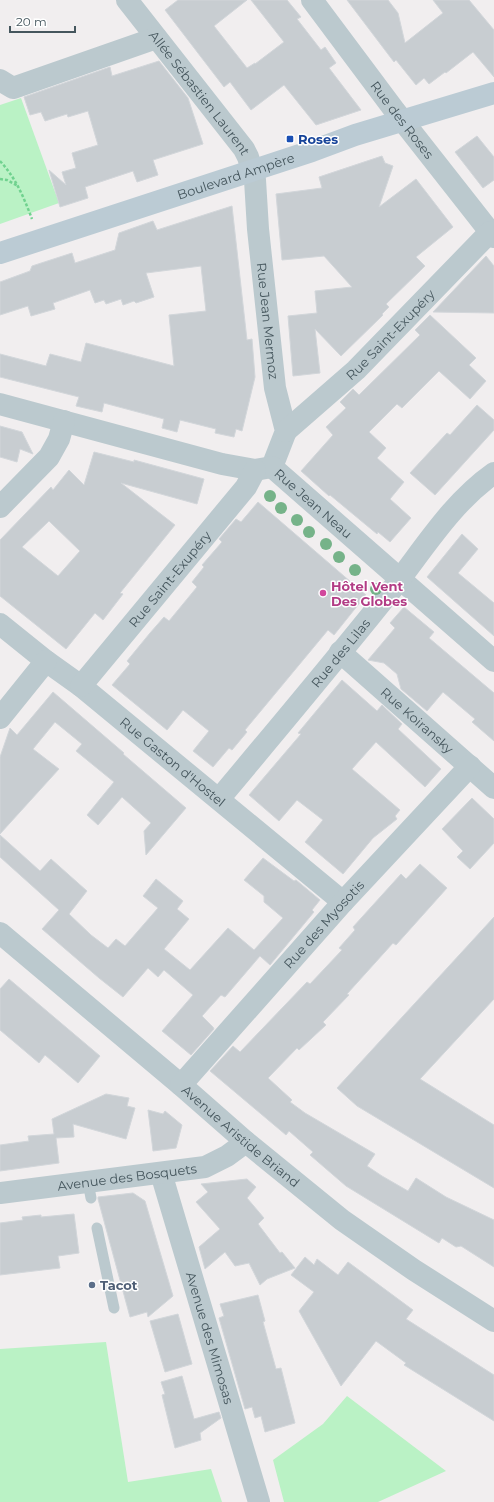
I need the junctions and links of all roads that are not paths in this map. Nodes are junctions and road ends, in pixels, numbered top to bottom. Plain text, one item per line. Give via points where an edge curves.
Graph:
1 (127, 0) edge
2 (312, 0) edge
3 (156, 38) junction
4 (0, 80) edge
5 (494, 93) edge
6 (403, 121) junction
7 (252, 171) junction
8 (492, 235) edge
9 (0, 253) edge
10 (0, 404) edge
11 (64, 421) junction
12 (286, 432) junction
13 (263, 469) junction
14 (494, 473) edge
15 (0, 507) edge
16 (400, 579) junction
17 (0, 624) edge
18 (340, 652) junction
19 (46, 661) junction
20 (494, 661) edge
21 (81, 686) junction
22 (0, 718) edge
23 (470, 766) junction
24 (494, 788) edge
25 (219, 799) junction
26 (343, 902) junction
27 (0, 933) edge
28 (181, 1085) junction
29 (246, 1142) junction
30 (161, 1173) junction
31 (0, 1193) edge
32 (97, 1228) dead end
33 (114, 1308) dead end
34 (494, 1321) edge
35 (259, 1502) edge

1 - 3 street, Allée Sébastien Laurent
2 - 6 street, Rue des Roses
3 - 4 street via 13,88
3 - 7 street, Allée Sébastien Laurent via 244,149
5 - 6 street, Boulevard Ampère
6 - 7 street, Boulevard Ampère
6 - 8 street, Rue des Roses
7 - 9 street, Boulevard Ampère
7 - 12 street, Rue Jean Mermoz via 255,180 275,388
8 - 12 street, Rue Saint-Exupéry via 356,370
10 - 11 street, Rue Jean Neau
11 - 13 street, Rue Jean Neau via 222,464
11 - 15 street via 59,439 49,457
12 - 13 street
13 - 16 street, Rue Jean Neau
13 - 21 street, Rue Saint-Exupéry
14 - 16 street, Rue des Lilas via 480,483 447,517
16 - 18 street, Rue des Lilas
16 - 20 street, Rue Jean Neau
17 - 19 street, Rue Gaston d'Hostel
18 - 23 street, Rue Koiransky
18 - 25 street, Rue des Lilas
19 - 21 street, Rue Gaston d'Hostel
19 - 22 street
21 - 25 street, Rue Gaston d'Hostel
23 - 24 street, Rue Koiransky
23 - 26 street, Rue des Myosotis
25 - 26 street, Rue Gaston d'Hostel
26 - 28 street, Rue des Myosotis
27 - 28 street, Avenue Aristide Briand
28 - 29 street, Avenue Aristide Briand
29 - 30 street, Avenue des Bosquets via 227,1156 205,1167
29 - 34 street, Avenue Aristide Briand via 342,1220
30 - 31 street, Avenue des Bosquets via 90,1190
30 - 35 street, Avenue des Mimosas
32 - 33 lane

